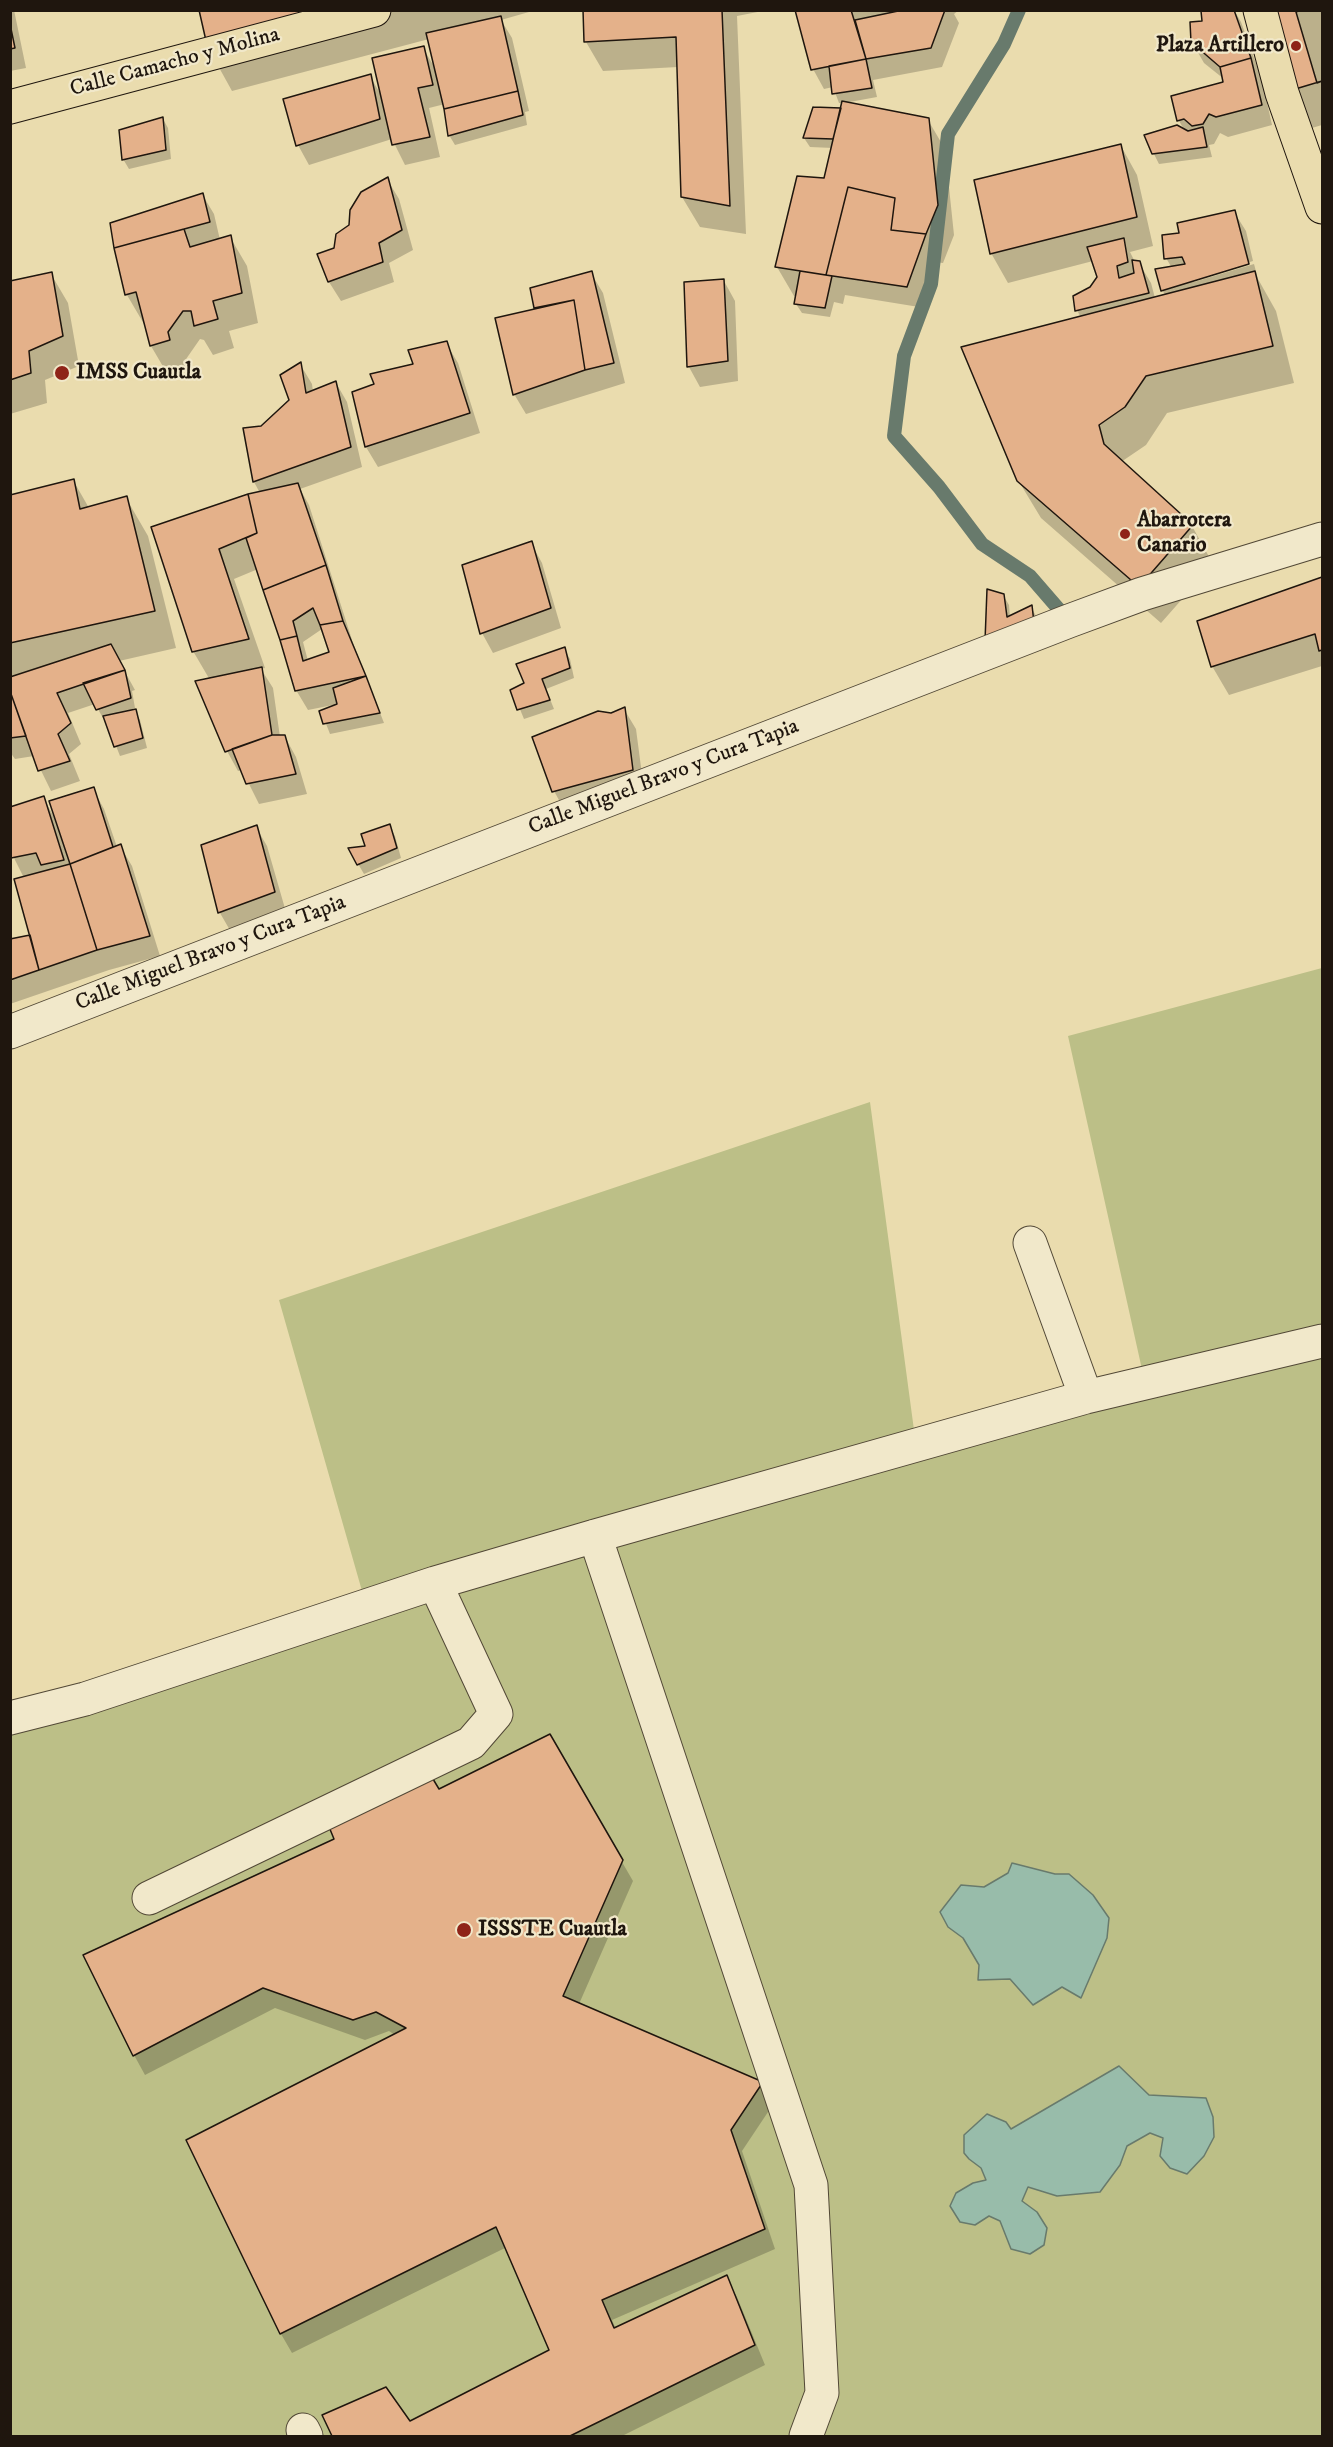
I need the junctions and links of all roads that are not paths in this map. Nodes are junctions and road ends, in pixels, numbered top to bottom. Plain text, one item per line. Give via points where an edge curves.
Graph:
1 (374, 10) edge
2 (1260, 10) edge
3 (10, 107) edge
4 (1323, 207) edge
5 (1323, 538) edge
6 (10, 1032) edge
7 (1030, 1243) dead end
8 (1323, 1341) edge
9 (1086, 1397) junction
10 (595, 1536) junction
11 (435, 1582) junction
12 (10, 1718) edge
13 (149, 1898) dead end
14 (806, 2436) edge

1 - 3 main road, Calle Camacho y Molina
2 - 4 main road via 1282,93
5 - 6 street, Calle Miguel Bravo y Cura Tapia via 1125,600
7 - 9 street
8 - 9 street
9 - 10 street
10 - 11 street
10 - 14 street via 811,2185 822,2393
11 - 12 street via 85,1699
11 - 13 street via 496,1714 471,1743

